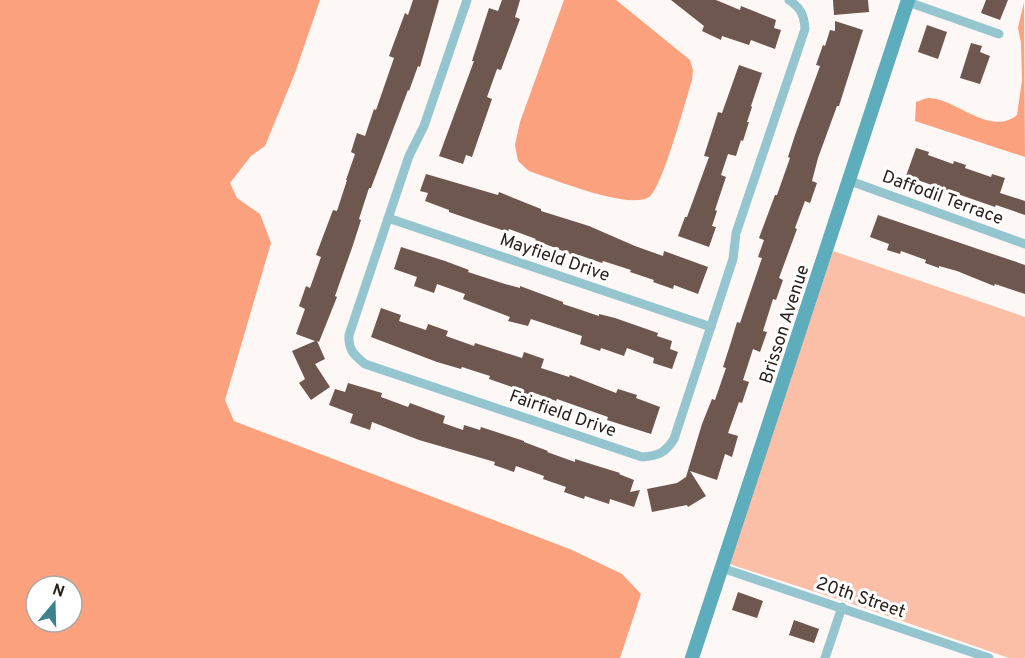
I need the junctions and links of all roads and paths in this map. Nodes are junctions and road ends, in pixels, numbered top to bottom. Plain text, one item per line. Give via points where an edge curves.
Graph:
1 (467, 0) edge
2 (789, 0) edge
3 (908, 1) edge
4 (999, 34) dead end
5 (850, 181) junction
6 (388, 218) junction
7 (1025, 244) edge
8 (711, 327) junction
9 (722, 568) junction
10 (842, 607) junction
11 (959, 653) edge
12 (692, 658) edge
13 (825, 658) edge
14 (989, 658) edge

1 - 6 street, Fairfield Drive
2 - 8 street, Fairfield Drive via 798,6 805,29 736,233 733,260
3 - 4 street
3 - 5 street, Brisson Avenue
5 - 7 street, Daffodil Terrace
5 - 9 street, Brisson Avenue
6 - 8 street, Mayfield Drive
6 - 8 street, Fairfield Drive via 349,335 348,345 353,354 366,364 642,457 657,456 674,439
9 - 10 street, 20th Street
9 - 12 street, Brisson Avenue
10 - 11 street, 20th Street
10 - 13 street
11 - 14 street, 20th Street

